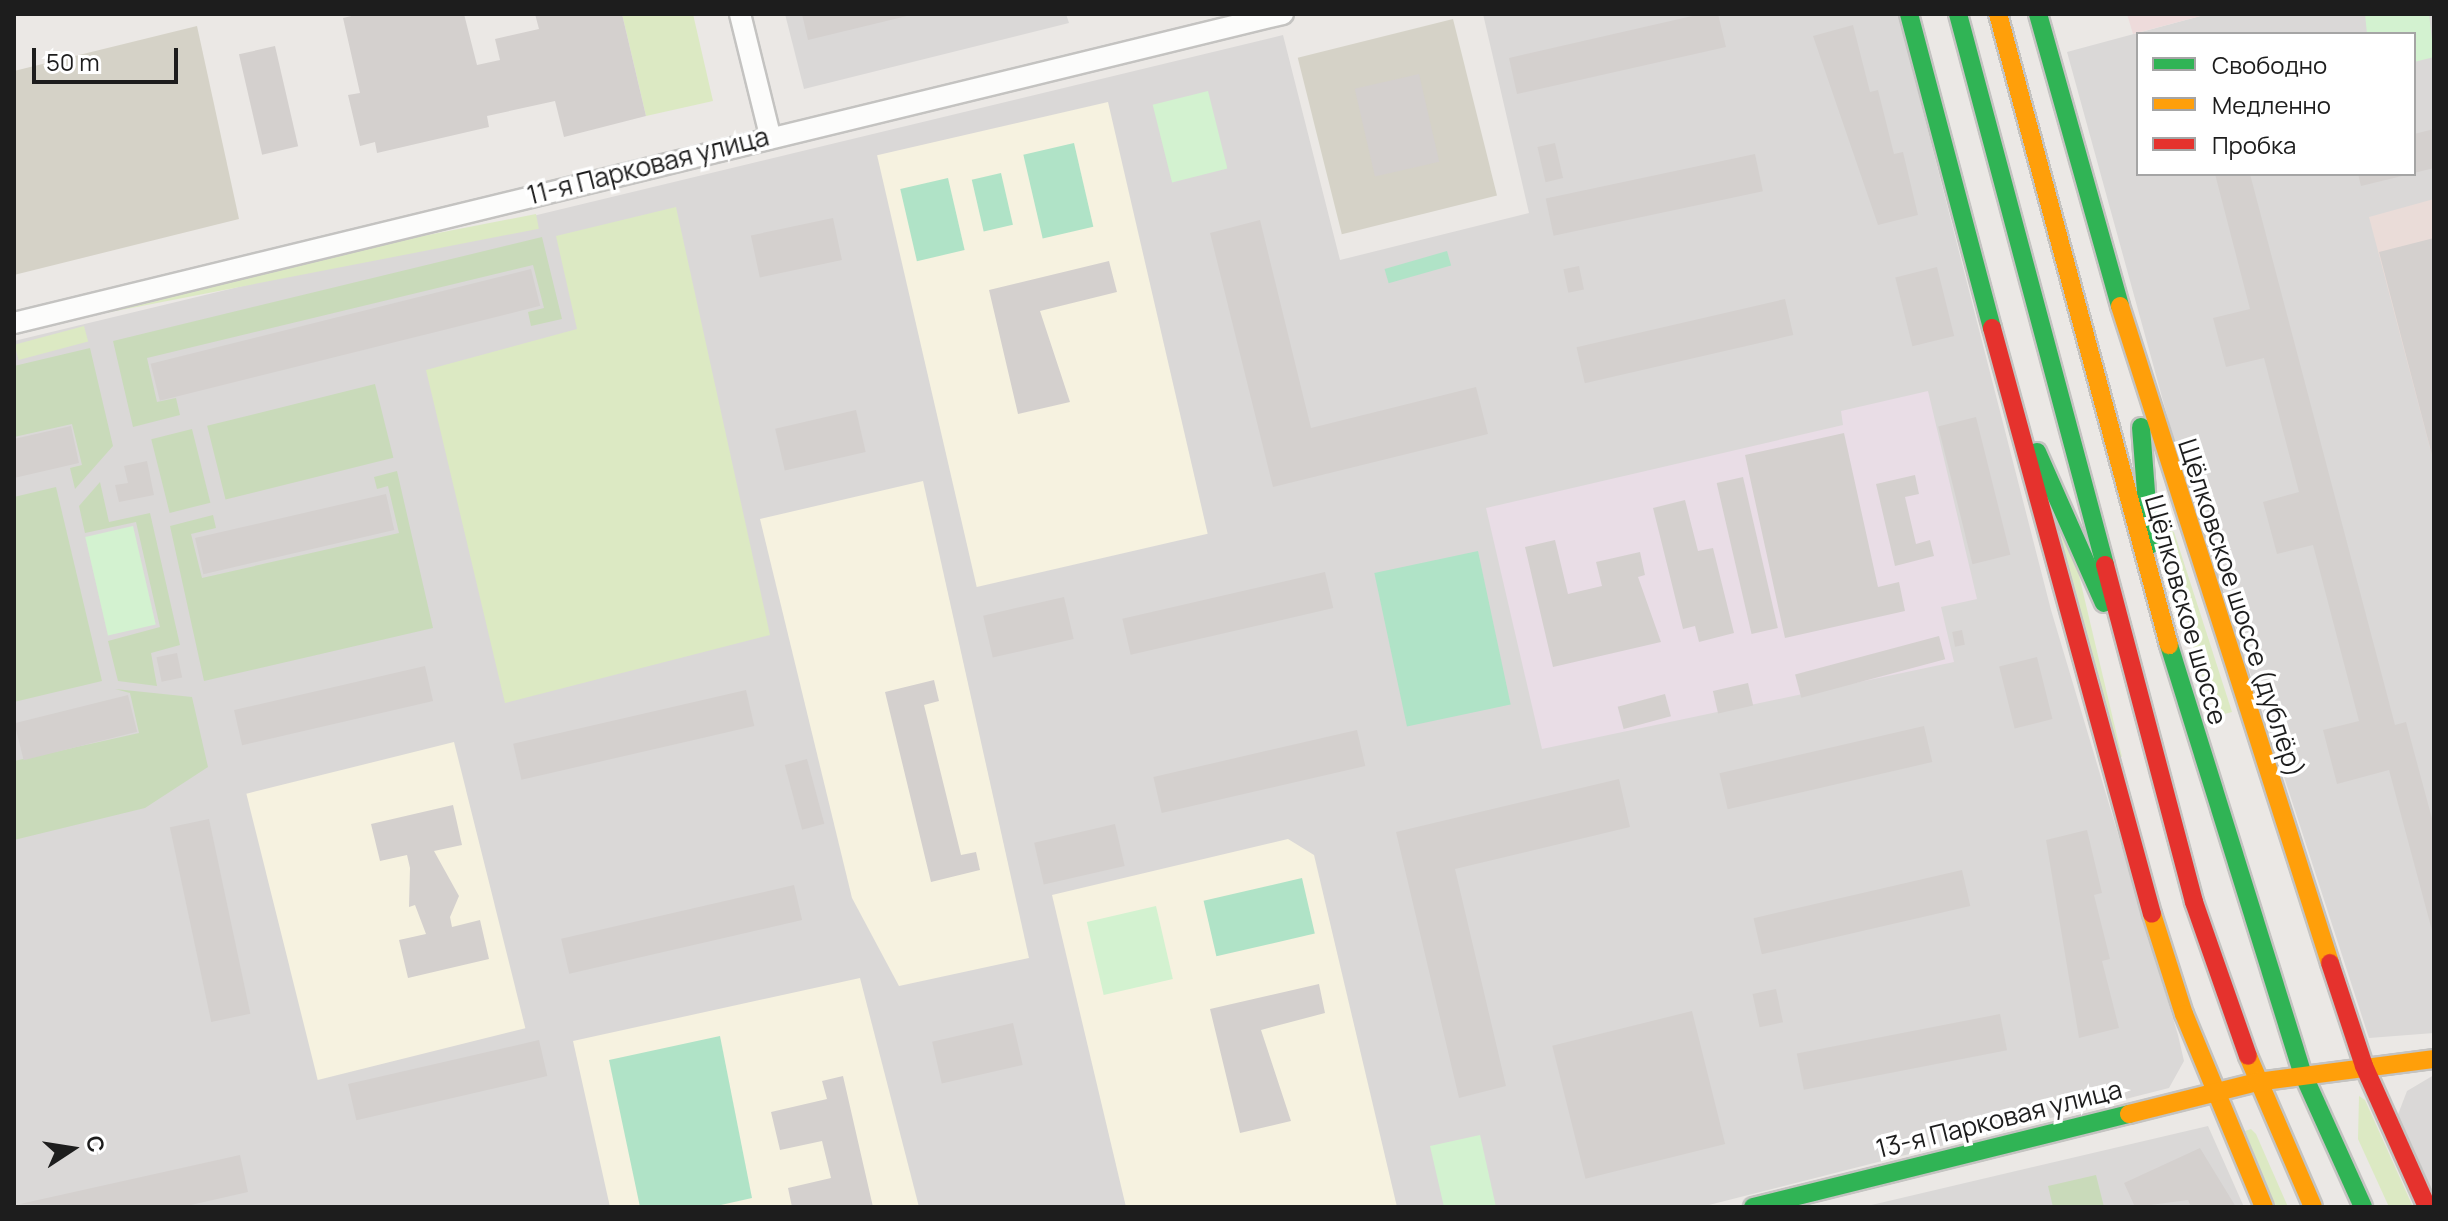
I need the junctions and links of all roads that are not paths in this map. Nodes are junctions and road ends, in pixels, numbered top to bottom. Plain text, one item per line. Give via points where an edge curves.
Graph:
1 (740, 14) edge
2 (1283, 14) edge
3 (1909, 14) edge
4 (1958, 14) edge
5 (1998, 14) edge
6 (2038, 14) edge
7 (770, 135) junction
8 (14, 323) edge
9 (2124, 336) junction
10 (2008, 389) junction
11 (2163, 625) junction
12 (2121, 646) junction
13 (2434, 1059) edge
14 (2364, 1066) junction
15 (2303, 1074) junction
16 (2257, 1082) junction
17 (2214, 1093) junction
18 (1753, 1207) edge
19 (2264, 1207) edge
20 (2313, 1207) edge
21 (2363, 1207) edge
22 (2427, 1207) edge

1 - 7 street
2 - 7 street, 11-я Парковая улица
3 - 10 main road
4 - 12 main road
5 - 11 main road, Щёлковское шоссе
6 - 9 main road, Щёлковское шоссе (дублёр)
7 - 8 street, 11-я Парковая улица
9 - 11 main road via 2144,444
9 - 14 main road, Щёлковское шоссе (дублёр)
10 - 12 main road
10 - 17 main road via 2113,789
11 - 15 main road, Щёлковское шоссе
12 - 16 main road via 2194,902
13 - 14 main road, 13-я Парковая улица
14 - 15 main road, 13-я Парковая улица
14 - 22 main road, Щёлковское шоссе (дублёр)
15 - 16 main road, 13-я Парковая улица
15 - 21 main road, Щёлковское шоссе
16 - 17 main road, 13-я Парковая улица
16 - 20 main road
17 - 18 main road, 13-я Парковая улица
17 - 19 main road

